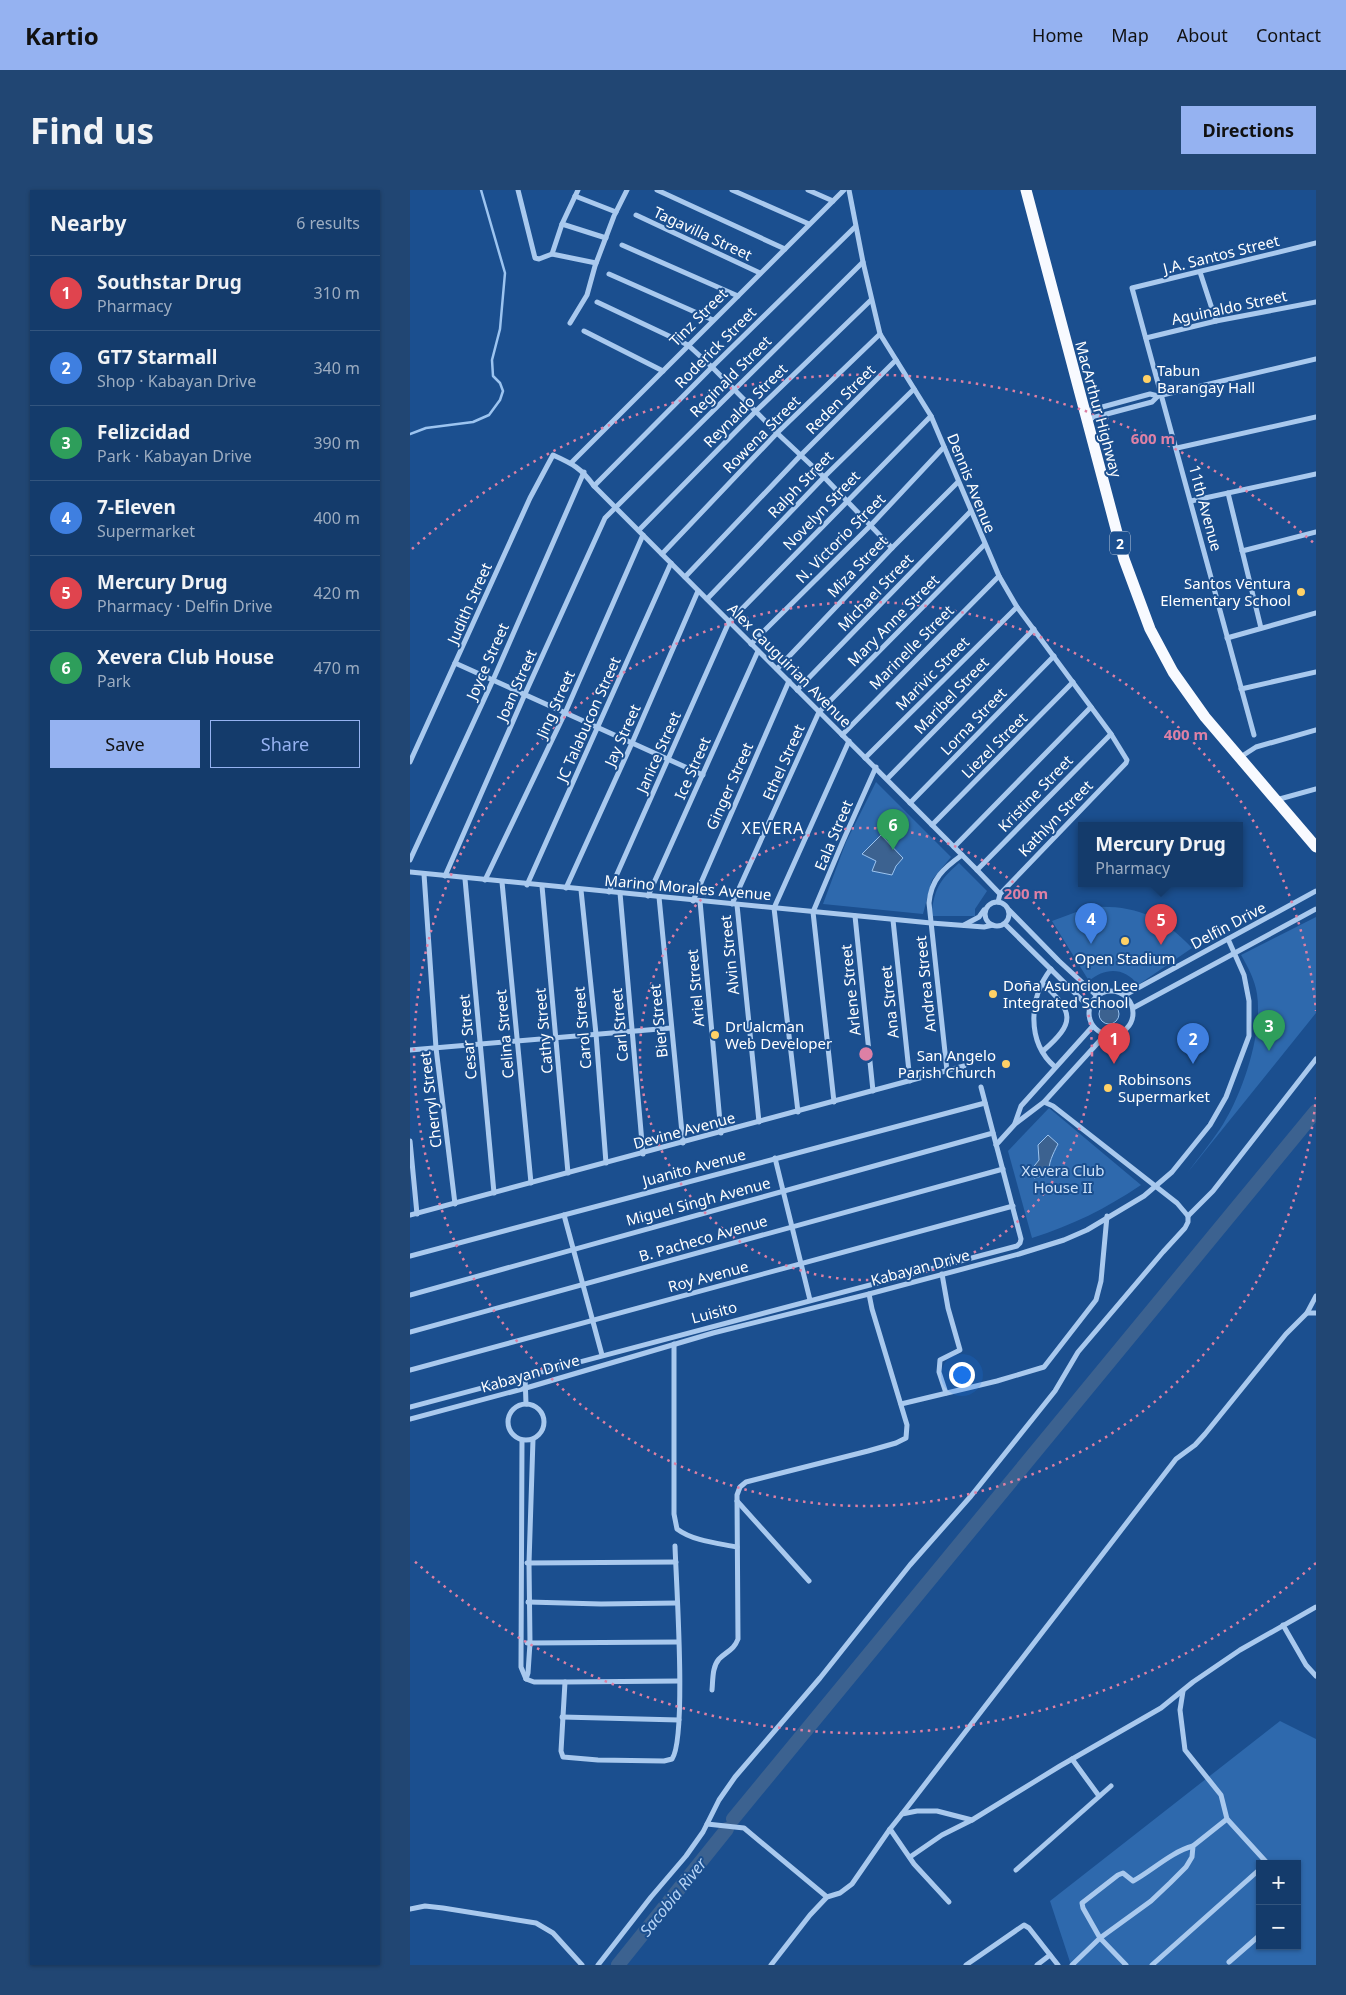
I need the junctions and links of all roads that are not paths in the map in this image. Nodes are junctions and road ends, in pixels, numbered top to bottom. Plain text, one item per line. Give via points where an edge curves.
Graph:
1 (518, 190) edge
2 (627, 190) edge
3 (657, 190) edge
4 (732, 190) edge
5 (808, 190) edge
6 (844, 190) edge
7 (849, 190) edge
8 (1026, 190) edge
9 (576, 193) edge
10 (833, 201) junction
11 (616, 212) junction
12 (636, 215) dead end
13 (562, 224) junction
14 (808, 224) junction
15 (855, 227) junction
16 (606, 238) junction
17 (1316, 243) edge
18 (622, 245) dead end
19 (785, 249) junction
20 (552, 254) junction
21 (863, 262) junction
22 (596, 263) junction
23 (1200, 272) junction
24 (760, 273) junction
25 (609, 274) dead end
26 (1132, 288) joint
27 (738, 296) junction
28 (871, 300) junction
29 (597, 302) dead end
30 (1316, 302) edge
31 (712, 320) junction
32 (1216, 321) junction
33 (570, 323) dead end
34 (584, 330) dead end
35 (880, 334) junction
36 (1146, 338) junction
37 (688, 345) junction
38 (1316, 359) edge
39 (896, 360) junction
40 (712, 367) junction
41 (664, 371) junction
42 (735, 389) junction
43 (914, 389) junction
44 (1160, 396) junction
45 (1137, 398) junction
46 (1112, 404) junction
47 (1139, 406) junction
48 (756, 411) junction
49 (1114, 412) junction
50 (931, 416) junction
51 (1085, 416) junction
52 (1316, 417) edge
53 (777, 433) junction
54 (944, 448) junction
55 (1177, 448) junction
56 (553, 455) joint
57 (801, 455) junction
58 (571, 464) junction
59 (584, 472) junction
60 (1316, 474) edge
61 (824, 477) junction
62 (958, 482) junction
63 (594, 486) junction
64 (1228, 493) junction
65 (1191, 501) junction
66 (846, 502) junction
67 (615, 508) junction
68 (970, 512) junction
69 (871, 525) junction
70 (1316, 532) edge
71 (641, 533) junction
72 (984, 546) junction
73 (892, 548) junction
74 (1242, 551) junction
75 (662, 554) junction
76 (671, 564) junction
77 (998, 576) junction
78 (685, 577) junction
79 (698, 591) junction
80 (707, 599) junction
81 (1017, 607) junction
82 (1316, 613) edge
83 (729, 622) junction
84 (1261, 628) junction
85 (1034, 629) junction
86 (1228, 638) junction
87 (751, 644) junction
88 (758, 651) junction
89 (1054, 656) junction
90 (455, 663) junction
91 (777, 670) junction
92 (1316, 672) edge
93 (493, 680) junction
94 (789, 682) junction
95 (1073, 682) junction
96 (797, 690) junction
97 (1241, 690) junction
98 (524, 694) junction
99 (1091, 707) junction
100 (820, 712) junction
101 (565, 713) junction
102 (598, 728) junction
103 (1316, 730) edge
104 (842, 734) junction
105 (1111, 734) junction
106 (1254, 735) dead end
107 (849, 741) junction
108 (632, 743) junction
109 (865, 758) junction
110 (1239, 758) junction
111 (668, 759) junction
112 (1127, 760) joint
113 (410, 762) edge
114 (876, 768) junction
115 (703, 775) junction
116 (887, 779) junction
117 (1316, 789) edge
118 (1276, 801) junction
119 (910, 803) junction
120 (932, 825) junction
121 (954, 847) junction
122 (1316, 847) edge
123 (962, 855) junction
124 (410, 860) edge
125 (977, 870) junction
126 (410, 872) edge
127 (424, 874) junction
128 (445, 876) junction
129 (465, 879) junction
130 (485, 880) junction
131 (502, 882) junction
132 (527, 885) junction
133 (542, 886) junction
134 (566, 888) junction
135 (581, 890) junction
136 (1316, 891) edge
137 (609, 892) junction
138 (620, 894) junction
139 (1000, 894) junction
140 (648, 896) junction
141 (659, 897) junction
142 (693, 900) junction
143 (700, 901) junction
144 (998, 902) junction
145 (735, 904) junction
146 (774, 908) junction
147 (986, 908) junction
148 (1316, 908) edge
149 (1009, 910) junction
150 (813, 912) junction
151 (855, 916) junction
152 (893, 920) junction
153 (930, 923) junction
154 (1005, 924) junction
155 (993, 925) junction
156 (963, 926) junction
157 (1228, 939) junction
158 (1234, 952) junction
159 (1051, 969) junction
160 (1042, 983) junction
161 (1097, 996) junction
162 (1125, 996) junction
163 (1089, 1007) junction
164 (1133, 1008) junction
165 (1093, 1026) junction
166 (671, 1028) junction
167 (632, 1031) junction
168 (596, 1034) junction
169 (1105, 1035) junction
170 (556, 1038) junction
171 (517, 1041) junction
172 (480, 1044) junction
173 (436, 1048) junction
174 (410, 1050) edge
175 (1043, 1051) junction
176 (1316, 1059) edge
177 (964, 1066) dead end
178 (1055, 1067) junction
179 (947, 1071) junction
180 (910, 1081) junction
181 (981, 1087) dead end
182 (873, 1091) junction
183 (834, 1102) junction
184 (1044, 1102) junction
185 (985, 1103) junction
186 (798, 1112) junction
187 (759, 1122) junction
188 (1015, 1124) junction
189 (721, 1133) junction
190 (994, 1133) junction
191 (410, 1141) edge
192 (684, 1143) junction
193 (996, 1145) junction
194 (642, 1154) junction
195 (775, 1158) junction
196 (606, 1164) junction
197 (1003, 1169) junction
198 (568, 1173) junction
199 (531, 1183) junction
200 (1156, 1185) junction
201 (784, 1191) junction
202 (494, 1193) junction
203 (455, 1204) junction
204 (1013, 1206) junction
205 (417, 1214) junction
206 (410, 1215) edge
207 (564, 1215) junction
208 (1107, 1216) junction
209 (1188, 1216) junction
210 (792, 1226) junction
211 (574, 1248) junction
212 (410, 1256) edge
213 (802, 1264) junction
214 (942, 1274) junction
215 (584, 1285) junction
216 (869, 1294) junction
217 (410, 1295) edge
218 (1316, 1296) edge
219 (810, 1300) junction
220 (1307, 1313) junction
221 (1316, 1313) edge
222 (592, 1320) junction
223 (410, 1332) edge
224 (674, 1344) junction
225 (602, 1355) junction
226 (410, 1370) edge
227 (524, 1376) junction
228 (526, 1388) junction
229 (946, 1393) junction
230 (526, 1404) junction
231 (902, 1404) junction
232 (410, 1407) edge
233 (410, 1419) edge
234 (533, 1439) junction
235 (522, 1440) junction
236 (522, 1469) junction
237 (532, 1469) junction
238 (737, 1501) junction
239 (522, 1533) junction
240 (530, 1533) junction
241 (675, 1546) dead end
242 (737, 1547) junction
243 (676, 1562) junction
244 (522, 1563) junction
245 (529, 1563) junction
246 (810, 1581) dead end
247 (522, 1601) junction
248 (530, 1602) junction
249 (677, 1603) junction
250 (1316, 1607) edge
251 (1284, 1625) junction
252 (678, 1642) junction
253 (521, 1643) junction
254 (530, 1643) junction
255 (1316, 1676) edge
256 (526, 1679) junction
257 (679, 1681) junction
258 (565, 1682) junction
259 (712, 1690) dead end
260 (1183, 1691) junction
261 (562, 1717) junction
262 (679, 1720) junction
263 (1072, 1759) junction
264 (1111, 1786) dead end
265 (1099, 1796) junction
266 (902, 1814) junction
267 (1226, 1819) junction
268 (972, 1820) junction
269 (707, 1824) junction
270 (890, 1828) junction
271 (1193, 1846) junction
272 (910, 1857) junction
273 (1264, 1860) edge
274 (1016, 1870) dead end
275 (1256, 1874) edge
276 (827, 1897) junction
277 (950, 1902) dead end
278 (410, 1909) edge
279 (1100, 1938) junction
280 (1256, 1938) edge
281 (1050, 1955) junction
282 (1229, 1962) dead end
283 (582, 1965) edge
284 (598, 1965) edge
285 (771, 1965) edge
286 (966, 1965) edge
287 (1038, 1965) edge
288 (1058, 1965) edge
289 (1072, 1965) edge
290 (1126, 1965) edge
291 (1152, 1965) edge

1 - 20 street via 535,258
2 - 11 street
3 - 19 street
4 - 14 street
5 - 10 street
6 - 10 street, Tinz Street
7 - 15 street, Dennis Avenue
8 - 51 highway, MacArthur Highway / 2
9 - 11 street
9 - 13 street
10 - 14 street, Tinz Street
11 - 16 street
12 - 24 street, Tagavilla Street
13 - 16 street
13 - 20 street
14 - 19 street, Tinz Street
15 - 21 street, Dennis Avenue
15 - 40 street, Roderick Street
16 - 22 street
17 - 23 street, J.A. Santos Street
18 - 27 street
19 - 24 street, Tinz Street
20 - 22 street
21 - 28 street, Dennis Avenue
21 - 42 street, Reginald Street
22 - 33 street via 586,295
23 - 26 street, J.A. Santos Street
23 - 32 street
24 - 27 street, Tinz Street
25 - 31 street
26 - 36 street, 11th Avenue
27 - 31 street, Tinz Street
28 - 35 street, Dennis Avenue
28 - 48 street, Reynaldo Street
29 - 37 street
30 - 32 street, Aguinaldo Street
31 - 37 street, Tinz Street
32 - 36 street, Aguinaldo Street
34 - 41 street
35 - 39 street, Dennis Avenue
35 - 53 street, Rowena Street
36 - 44 street, 11th Avenue
37 - 40 street
37 - 41 street, Tinz Street
38 - 44 street
39 - 43 street, Dennis Avenue
39 - 57 street, Reden Street
40 - 42 street
40 - 63 street, Roderick Street
41 - 58 street, Tinz Street
42 - 48 street
42 - 67 street, Reginald Street
43 - 50 street, Dennis Avenue
43 - 61 street, Ralph Street
44 - 45 street via 1150,394
44 - 47 street
44 - 55 street, 11th Avenue
45 - 46 street
45 - 47 street
46 - 49 street
46 - 51 street
47 - 49 street
48 - 53 street
48 - 71 street, Reynaldo Street
49 - 51 street
50 - 54 street, Dennis Avenue
50 - 66 street, Novelyn Street
51 - 110 highway, MacArthur Highway / 2 via 1124,559 1150,629 1173,672
52 - 55 street
53 - 57 street
53 - 75 street, Rowena Street
54 - 62 street, Dennis Avenue
54 - 69 street, N. Victorio Street
55 - 65 street, 11th Avenue
56 - 58 street, Alex Cauguirian Avenue
56 - 90 street, Judith Street
57 - 61 street
57 - 78 street, Reden Street
58 - 59 street, Alex Cauguirian Avenue
59 - 63 street, Alex Cauguirian Avenue
59 - 93 street, Joyce Street
60 - 64 street
61 - 66 street
61 - 80 street, Ralph Street
62 - 68 street, Dennis Avenue
62 - 73 street, Miza Street
63 - 67 street, Alex Cauguirian Avenue
64 - 65 street
64 - 74 street
65 - 86 street, 11th Avenue
66 - 69 street
66 - 83 street, Novelyn Street
67 - 71 street, Alex Cauguirian Avenue
67 - 98 street, Joan Street via 605,518
68 - 72 street, Dennis Avenue
68 - 96 street, Michael Street
69 - 73 street
69 - 87 street, N. Victorio Street
70 - 74 street
71 - 75 street, Alex Cauguirian Avenue
71 - 101 street, Jing Street
72 - 77 street, Dennis Avenue
72 - 100 street, Mary Anne Street
73 - 91 street, Miza Street
74 - 84 street
75 - 76 street, Alex Cauguirian Avenue
76 - 78 street, Alex Cauguirian Avenue
76 - 102 street, JC Talabucon Street
77 - 81 street, Dennis Avenue
77 - 104 street, Marinelle Street
78 - 79 street, Alex Cauguirian Avenue
79 - 80 street, Alex Cauguirian Avenue
79 - 108 street, Jay Street
80 - 83 street, Alex Cauguirian Avenue
81 - 85 street, Dennis Avenue
81 - 109 street, Marivic Street
82 - 84 street
83 - 87 street, Alex Cauguirian Avenue
83 - 111 street, Janice Street
84 - 86 street
85 - 89 street, Dennis Avenue
85 - 116 street, Maribel Street
86 - 97 street, 11th Avenue
87 - 88 street, Alex Cauguirian Avenue
88 - 91 street, Alex Cauguirian Avenue
88 - 115 street, Ice Street
89 - 95 street, Dennis Avenue
89 - 119 street, Lorna Street
90 - 93 street
90 - 113 street, Judith Street
91 - 94 street, Alex Cauguirian Avenue
92 - 97 street
93 - 98 street
93 - 124 street, Joyce Street
94 - 96 street, Alex Cauguirian Avenue
94 - 142 street, Ginger Street
95 - 99 street, Dennis Avenue
95 - 120 street, Liezel Street
96 - 100 street, Alex Cauguirian Avenue
97 - 106 street, 11th Avenue
98 - 101 street
98 - 128 street, Joan Street
99 - 105 street, Dennis Avenue
99 - 121 street
100 - 104 street, Alex Cauguirian Avenue
100 - 145 street, Ethel Street
101 - 102 street
101 - 130 street, Jing Street
102 - 108 street
102 - 132 street, JC Talabucon Street
103 - 110 street via 1263,745
104 - 107 street, Alex Cauguirian Avenue
105 - 112 street, Dennis Avenue
105 - 125 street, Kristine Street
107 - 109 street, Alex Cauguirian Avenue
107 - 146 street
108 - 111 street
108 - 134 street, Jay Street
109 - 114 street, Alex Cauguirian Avenue
110 - 118 highway, MacArthur Highway / 2
111 - 115 street
111 - 137 street, Janice Street
112 - 139 street, Kathlyn Street
114 - 116 street, Alex Cauguirian Avenue
114 - 150 street, Eala Street
115 - 140 street, Ice Street
116 - 119 street, Alex Cauguirian Avenue
117 - 118 street
118 - 122 highway, MacArthur Highway / 2
119 - 120 street, Alex Cauguirian Avenue
120 - 121 street, Alex Cauguirian Avenue
121 - 123 street, Alex Cauguirian Avenue
123 - 125 street, Alex Cauguirian Avenue
123 - 153 street, Andrea Street via 946,866 934,883 929,902
125 - 139 street, Alex Cauguirian Avenue
126 - 127 street, Marino Morales Avenue
127 - 128 street, Marino Morales Avenue
127 - 173 street, Cherryl Street
128 - 129 street, Marino Morales Avenue
129 - 130 street, Marino Morales Avenue
129 - 172 street, Cesar Street
130 - 131 street, Marino Morales Avenue
131 - 132 street, Marino Morales Avenue
131 - 171 street, Celina Street
132 - 133 street, Marino Morales Avenue
133 - 134 street, Marino Morales Avenue
133 - 170 street, Cathy Street
134 - 135 street, Marino Morales Avenue
135 - 137 street, Marino Morales Avenue
135 - 168 street, Carol Street
136 - 157 street, Delfin Drive
137 - 138 street, Marino Morales Avenue
138 - 140 street, Marino Morales Avenue
138 - 167 street, Carl Street
139 - 144 street
140 - 141 street, Marino Morales Avenue
141 - 142 street, Marino Morales Avenue
141 - 166 street, Bier Street
142 - 143 street, Marino Morales Avenue
143 - 145 street, Marino Morales Avenue
143 - 189 street, Ariel Street
144 - 147 street
144 - 149 street
145 - 146 street, Marino Morales Avenue
145 - 187 street, Alvin Street
146 - 150 street, Marino Morales Avenue
146 - 186 street
147 - 155 street via 986,918
147 - 156 street
148 - 158 street, Delfin Drive
149 - 154 street
149 - 161 street
150 - 151 street, Marino Morales Avenue
150 - 183 street
151 - 152 street, Marino Morales Avenue
151 - 182 street, Arlene Street
152 - 153 street, Marino Morales Avenue
152 - 180 street, Ana Street
153 - 156 street, Marino Morales Avenue
153 - 179 street, Andrea Street
154 - 155 street
154 - 159 street
155 - 156 street, Marino Morales Avenue
157 - 158 street, Kabayan Drive
157 - 162 street, Delfin Drive
158 - 164 street, Delfin Drive
158 - 200 street, Kabayan Drive via 1244,975 1249,1001 1248,1036 1240,1063 1210,1125 1172,1172
159 - 160 street
159 - 163 street
160 - 175 street via 1034,1004 1034,1019
160 - 175 street via 1065,1008 1066,1014 1066,1025 1060,1036
161 - 162 street via 1111,991
161 - 163 street
162 - 164 street
163 - 165 street
164 - 169 street via 1133,1020 1126,1030 1118,1035
165 - 169 street
165 - 178 street
166 - 167 street
166 - 192 street, Bier Street
167 - 168 street
167 - 194 street, Carl Street
168 - 170 street
168 - 196 street, Carol Street
169 - 184 street
170 - 171 street
170 - 198 street, Cathy Street
171 - 172 street
171 - 199 street, Celina Street
172 - 173 street
172 - 202 street, Cesar Street
173 - 174 street
173 - 203 street, Cherryl Street
175 - 178 street
176 - 209 street via 1213,1191
177 - 179 street, Devine Avenue
178 - 188 street via 1021,1106
179 - 180 street, Devine Avenue
180 - 182 street, Devine Avenue
181 - 185 street
182 - 183 street, Devine Avenue
183 - 186 street, Devine Avenue
184 - 188 street
184 - 200 street
185 - 190 street
185 - 195 street, Juanito Avenue
186 - 187 street, Devine Avenue
187 - 189 street, Devine Avenue
188 - 193 street
189 - 192 street, Devine Avenue
190 - 193 street
190 - 201 street, Miguel Singh Avenue
191 - 205 street
192 - 194 street, Devine Avenue
193 - 197 street
194 - 196 street, Devine Avenue
195 - 201 street
195 - 207 street, Juanito Avenue
196 - 198 street, Devine Avenue
197 - 204 street
197 - 210 street, B. Pacheco Avenue
198 - 199 street, Devine Avenue
199 - 202 street, Devine Avenue
200 - 208 street, Kabayan Drive via 1144,1196
200 - 209 street
201 - 210 street
201 - 211 street, Miguel Singh Avenue
202 - 203 street, Devine Avenue
203 - 205 street, Devine Avenue
204 - 213 street, Roy Avenue
204 - 219 street, Luisito via 1021,1239 1017,1246
205 - 206 street, Devine Avenue
207 - 211 street
207 - 212 street, Juanito Avenue
208 - 214 street, Kabayan Drive via 1064,1240
208 - 229 street via 1096,1300 1044,1367
209 - 269 street via 1185,1228 1078,1352 1055,1391 971,1496 735,1777
210 - 213 street
210 - 215 street, B. Pacheco Avenue
211 - 215 street
211 - 217 street, Miguel Singh Avenue
213 - 219 street
213 - 222 street, Roy Avenue
214 - 216 street, Kabayan Drive
214 - 229 street via 960,1350 940,1360 938,1366
215 - 222 street
215 - 223 street, B. Pacheco Avenue
216 - 224 street, Kabayan Drive
216 - 231 street
218 - 220 street
219 - 225 street, Luisito
220 - 221 street
220 - 266 street via 1286,1334 1205,1434 1176,1459
222 - 225 street
222 - 226 street, Roy Avenue
224 - 228 street, Kabayan Drive
224 - 242 street via 674,1514 677,1529 696,1538
225 - 227 street, Luisito
227 - 228 street
227 - 232 street, Luisito
228 - 230 street
228 - 233 street, Kabayan Drive
229 - 231 street
230 - 234 street via 538,1408 544,1419 542,1431
230 - 235 street via 512,1410 507,1424 515,1437
231 - 238 street via 907,1429 906,1438 901,1441 746,1482 740,1487
234 - 235 street
234 - 237 street
235 - 236 street
236 - 237 street
236 - 239 street
237 - 240 street
238 - 242 street
238 - 246 street
239 - 240 street
239 - 244 street
240 - 245 street
241 - 243 street
242 - 259 street via 738,1639 716,1664
243 - 245 street
243 - 249 street
244 - 245 street
244 - 247 street
245 - 248 street
247 - 248 street
247 - 253 street
248 - 249 street
248 - 254 street
249 - 252 street
250 - 251 street
251 - 255 street via 1306,1665
251 - 260 street via 1240,1650
252 - 254 street
252 - 257 street
253 - 254 street
253 - 256 street via 521,1667
254 - 256 street
256 - 258 street
257 - 258 street
257 - 262 street
258 - 261 street
260 - 263 street via 1161,1708
260 - 267 street via 1180,1710 1185,1750 1221,1795
261 - 262 street
261 - 262 street via 560,1751 563,1757 598,1760 672,1759 676,1753
263 - 265 street
263 - 268 street
264 - 265 street
265 - 274 street
266 - 268 street via 937,1811
266 - 270 street
267 - 271 street
267 - 273 street
268 - 272 street
269 - 276 street via 744,1828
269 - 284 street via 686,1856
270 - 272 street
270 - 276 street via 852,1884
271 - 279 street via 1189,1862 1170,1884
271 - 279 street via 1184,1848 1133,1882 1127,1874 1118,1875 1086,1899 1082,1903 1083,1908
272 - 277 street
275 - 291 street
276 - 285 street
278 - 283 street via 425,1906 443,1908 536,1923 553,1933
279 - 289 street
279 - 290 street
280 - 282 street
281 - 286 street via 1024,1924
281 - 287 street
281 - 288 street

